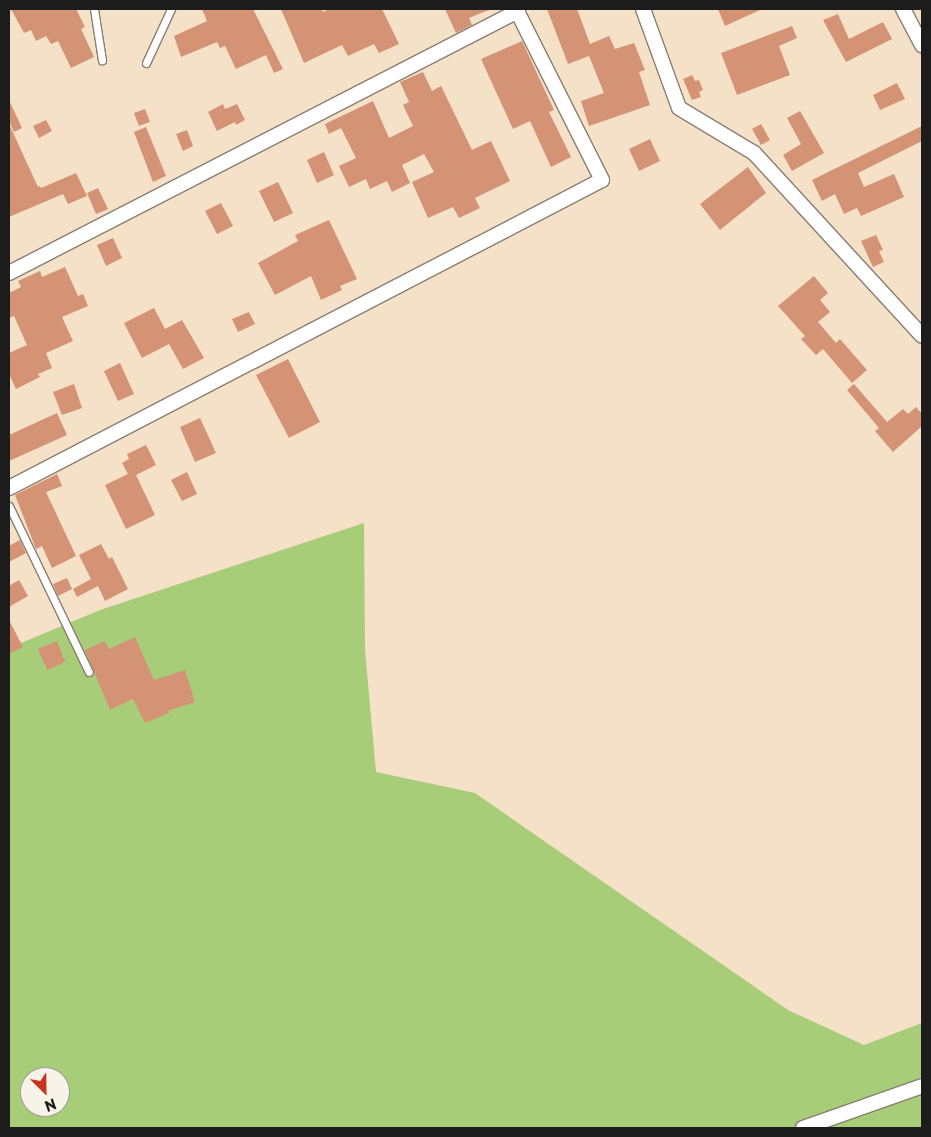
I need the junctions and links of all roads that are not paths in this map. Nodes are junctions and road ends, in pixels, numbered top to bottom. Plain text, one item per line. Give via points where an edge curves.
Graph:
1 (94, 9) edge
2 (171, 9) edge
3 (643, 9) edge
4 (903, 9) edge
5 (517, 10) edge
6 (922, 45) edge
7 (102, 60) dead end
8 (146, 63) dead end
9 (9, 273) edge
10 (922, 336) edge
11 (9, 488) edge
12 (9, 506) edge
13 (89, 672) dead end
14 (922, 1086) edge
15 (803, 1128) edge

1 - 7 lane
2 - 8 lane
3 - 10 street via 679,108 754,153
4 - 6 street
5 - 9 street
5 - 11 street via 602,180
12 - 13 lane
14 - 15 street

